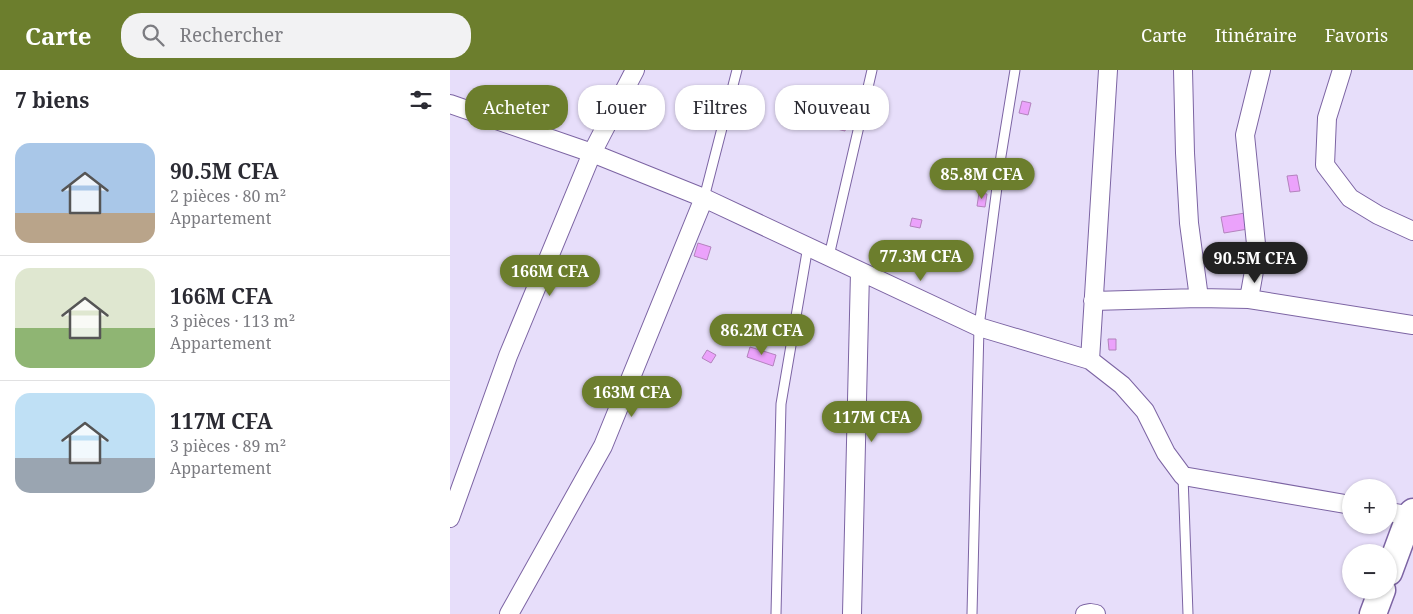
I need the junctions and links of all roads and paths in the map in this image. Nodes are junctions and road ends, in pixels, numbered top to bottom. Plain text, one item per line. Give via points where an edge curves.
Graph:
1 (635, 70) edge
2 (737, 70) edge
3 (872, 70) edge
4 (1015, 70) edge
5 (1108, 70) edge
6 (1183, 70) edge
7 (1262, 70) edge
8 (1342, 70) edge
9 (450, 104) edge
10 (592, 153) junction
11 (704, 198) junction
12 (1413, 231) edge
13 (808, 246) junction
14 (829, 256) junction
15 (860, 272) junction
16 (1199, 298) junction
17 (1250, 299) junction
18 (1093, 301) junction
19 (1413, 325) edge
20 (980, 327) junction
21 (1090, 360) junction
22 (1183, 476) junction
23 (1342, 503) edge
24 (1406, 514) edge
25 (450, 518) edge
26 (1397, 545) edge
27 (1379, 599) edge
28 (510, 614) edge
29 (776, 614) edge
30 (852, 614) edge
31 (972, 614) edge
32 (1085, 614) edge
33 (1096, 614) edge
34 (1188, 614) edge
35 (1373, 614) edge

1 - 10 street
2 - 11 lane
3 - 14 lane
4 - 20 lane
5 - 18 street
6 - 16 street via 1189,223
7 - 17 street via 1244,135 1257,254
8 - 12 street via 1327,118 1325,165 1350,198
9 - 10 street
10 - 11 street
10 - 25 street via 508,356
11 - 13 street
11 - 28 street via 603,446
13 - 14 street
13 - 29 lane via 781,404
14 - 15 street
15 - 20 street
15 - 30 street
16 - 17 street
16 - 18 street
17 - 19 street
18 - 21 street
20 - 21 street
20 - 31 lane
21 - 22 street via 1122,385 1145,411 1166,453
22 - 23 street
22 - 34 lane
24 - 26 main road
27 - 35 main road
32 - 33 street

